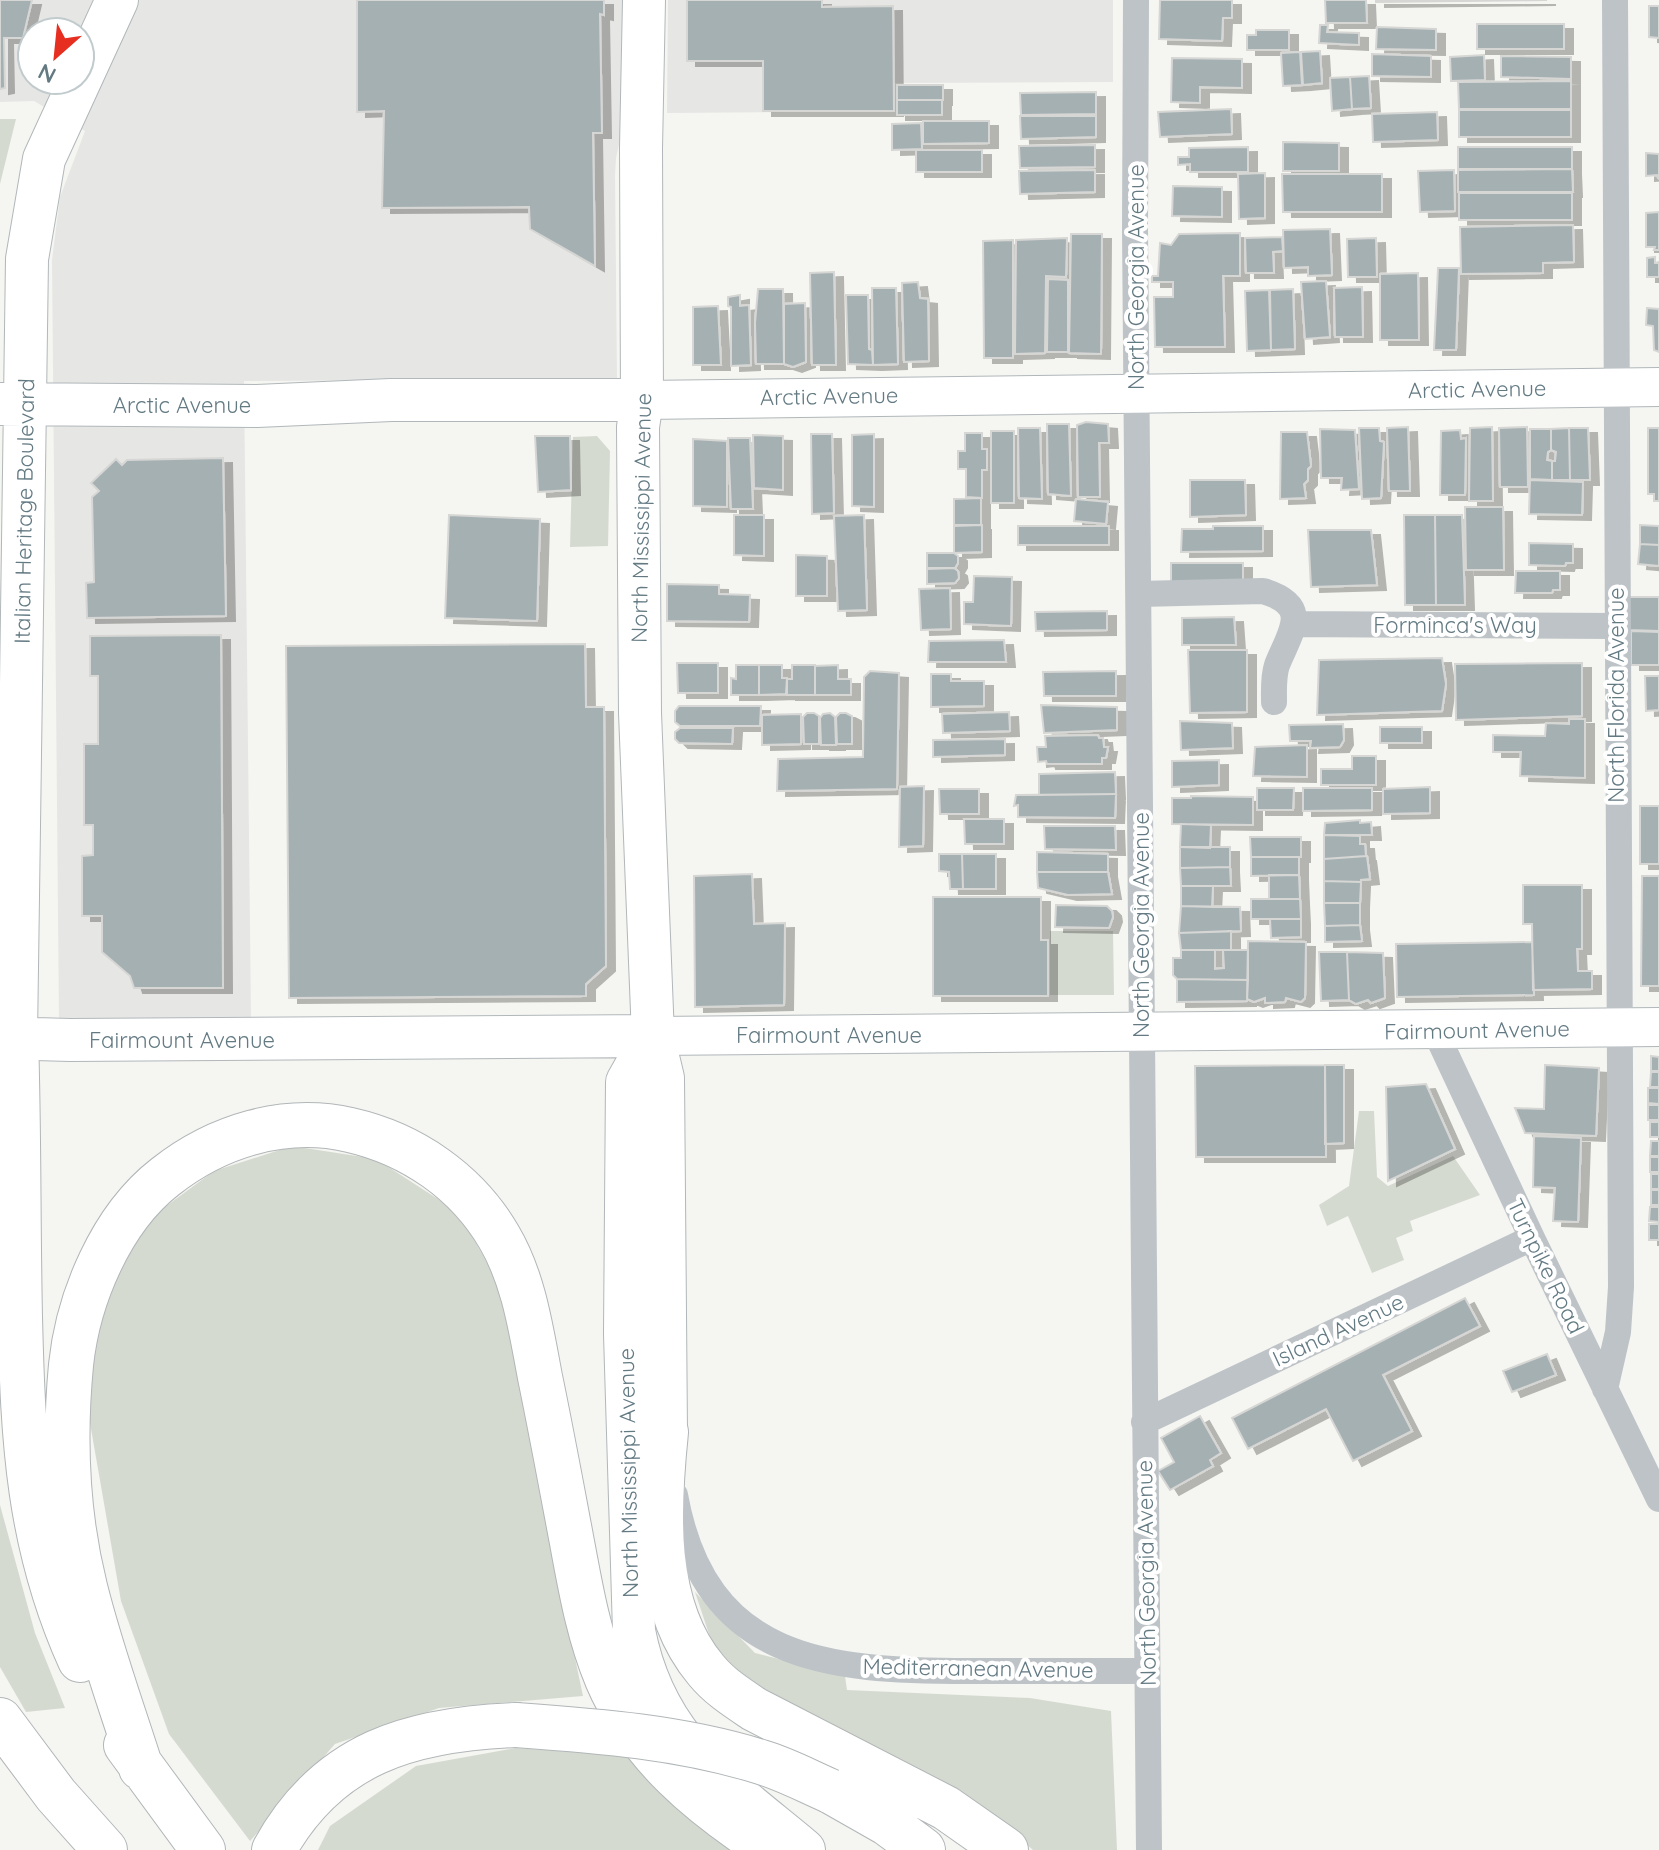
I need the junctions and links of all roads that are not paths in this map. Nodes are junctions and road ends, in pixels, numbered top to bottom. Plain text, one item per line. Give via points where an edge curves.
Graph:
1 (117, 0) edge
2 (644, 0) edge
3 (1136, 0) edge
4 (1615, 0) edge
5 (1616, 387) junction
6 (1659, 387) edge
7 (1136, 392) junction
8 (642, 400) junction
9 (13, 405) edge
10 (1139, 594) junction
11 (1294, 624) junction
12 (1616, 626) junction
13 (1274, 702) dead end
14 (1659, 1027) edge
15 (1618, 1028) junction
16 (1435, 1031) junction
17 (1141, 1032) junction
18 (653, 1036) junction
19 (8, 1038) edge
20 (1532, 1238) junction
21 (1605, 1389) junction
22 (1144, 1422) junction
23 (666, 1432) junction
24 (1659, 1499) edge
25 (1147, 1671) junction
26 (0, 1720) edge
27 (0, 1753) edge
28 (141, 1768) junction
29 (56, 1795) junction
30 (105, 1850) edge
31 (203, 1850) edge
32 (274, 1850) edge
33 (770, 1850) edge
34 (804, 1850) edge
35 (923, 1850) edge
36 (1006, 1850) edge
37 (1149, 1850) edge

1 - 9 main road, Italian Heritage Boulevard via 44,159 27,259
2 - 8 main road, North Mississippi Avenue
3 - 7 street, North Georgia Avenue
4 - 5 street, North Florida Avenue
5 - 6 street, Arctic Avenue
5 - 7 street, Arctic Avenue
5 - 12 street, North Florida Avenue
7 - 8 street, Arctic Avenue
7 - 10 street, North Georgia Avenue
8 - 9 main road, Arctic Avenue
8 - 18 main road, North Mississippi Avenue via 640,713
9 - 19 main road, Italian Heritage Boulevard
10 - 11 street via 1263,591 1281,597
10 - 17 street, North Georgia Avenue
11 - 12 street, Forminca's Way
11 - 13 street via 1277,666
12 - 15 street, North Florida Avenue
14 - 15 street, Fairmount Avenue
15 - 16 street, Fairmount Avenue
15 - 21 street, North Florida Avenue via 1620,1309
16 - 17 street, Fairmount Avenue
16 - 20 street, Turnpike Road
17 - 18 street, Fairmount Avenue
17 - 22 street, North Georgia Avenue
18 - 19 main road, Fairmount Avenue
18 - 23 main road, North Mississippi Avenue via 663,1078
18 - 34 main road, North Mississippi Avenue via 627,1082 625,1334 634,1631 642,1667 668,1724 702,1764
19 - 28 highway via 22,1409 32,1506 72,1643
20 - 21 street, Turnpike Road
20 - 22 street, Island Avenue
21 - 24 street, Turnpike Road
22 - 25 street, North Georgia Avenue
23 - 25 street, Mediterranean Avenue via 678,1509 692,1553 737,1619 765,1640 797,1655 919,1671
23 - 36 highway via 661,1482 665,1576 683,1635 705,1670 754,1709 946,1808
25 - 37 street, North Georgia Avenue
26 - 29 highway
27 - 29 highway
28 - 31 highway
28 - 33 highway via 85,1586 72,1510 66,1429 72,1358 86,1299 123,1223 175,1168 220,1143 254,1132 292,1125 341,1128 388,1141 431,1165 470,1197 500,1239 527,1311 586,1611 608,1682 656,1759 691,1794
29 - 30 highway
32 - 35 highway, bridge via 307,1804 337,1776 382,1748 427,1734 516,1725 630,1734 764,1763 830,1791

